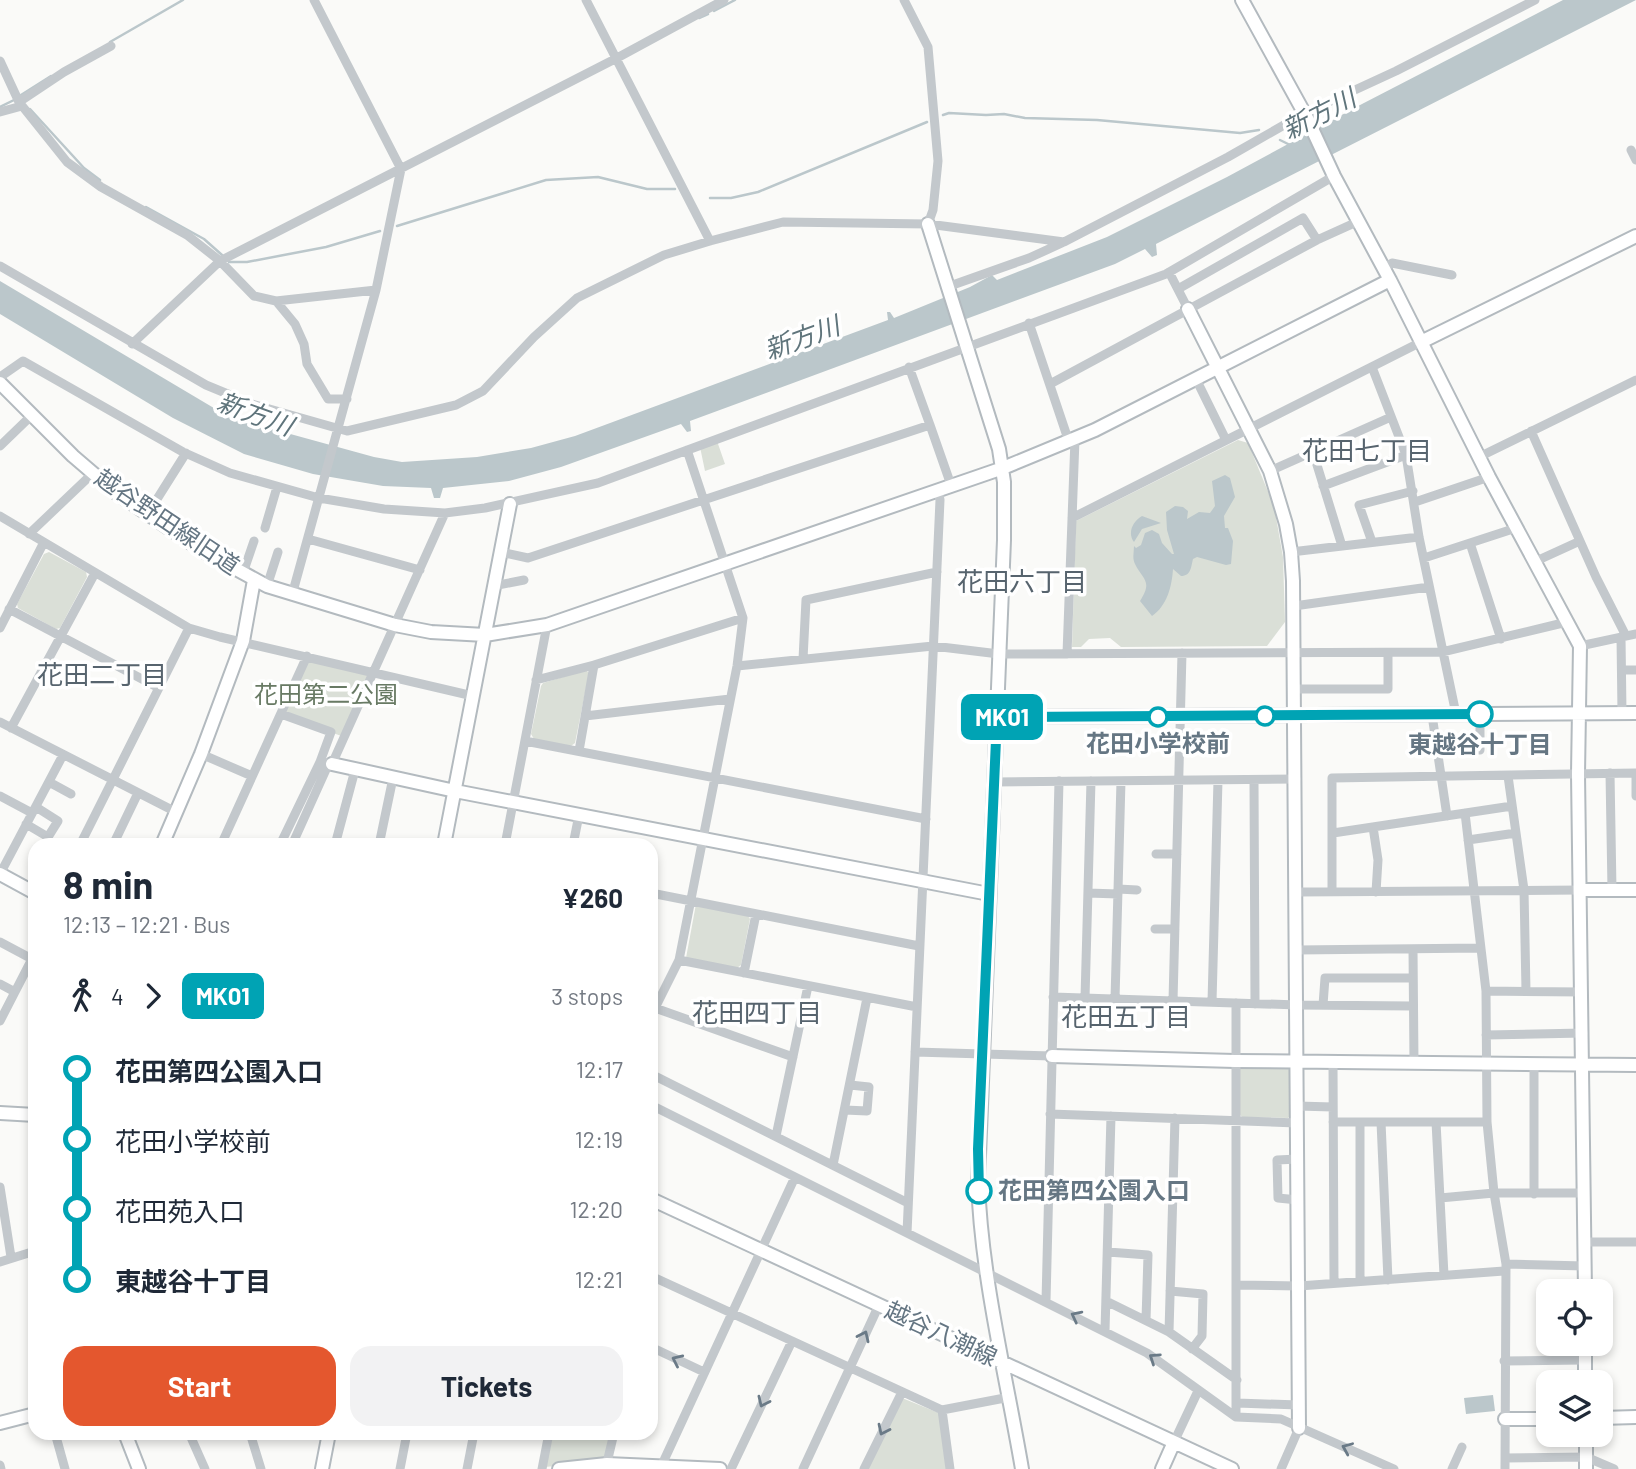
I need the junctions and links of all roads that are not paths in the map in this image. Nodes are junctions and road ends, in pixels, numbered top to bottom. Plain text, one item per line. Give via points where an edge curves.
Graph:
1 (314, 0) edge
2 (586, 0) edge
3 (724, 0) edge
4 (904, 0) edge
5 (1242, 0) edge
6 (1535, 0) edge
7 (111, 46) dead end
8 (617, 58) junction
9 (0, 61) edge
10 (19, 102) junction
11 (0, 112) edge
12 (1306, 115) junction
13 (1631, 150) dead end
14 (1636, 160) edge
15 (401, 169) junction
16 (1334, 176) junction
17 (1359, 220) junction
18 (928, 223) junction
19 (1636, 236) edge
20 (1317, 240) junction
21 (710, 241) junction
22 (1063, 242) junction
23 (220, 261) junction
24 (0, 266) edge
25 (1169, 272) junction
26 (1387, 274) junction
27 (1452, 275) dead end
28 (947, 287) junction
29 (1178, 289) junction
30 (376, 290) junction
31 (276, 301) junction
32 (1188, 309) junction
33 (1029, 323) junction
34 (1420, 342) junction
35 (132, 344) junction
36 (968, 345) junction
37 (909, 367) junction
38 (1371, 367) junction
39 (1218, 368) junction
40 (0, 377) edge
41 (1196, 379) junction
42 (1636, 380) edge
43 (0, 383) edge
44 (1050, 384) junction
45 (347, 399) junction
46 (31, 416) junction
47 (1391, 417) junction
48 (930, 425) junction
49 (1250, 428) junction
50 (339, 429) junction
51 (1531, 431) junction
52 (1226, 440) junction
53 (1072, 441) junction
54 (0, 446) edge
55 (687, 450) junction
56 (1313, 452) junction
57 (186, 453) junction
58 (1406, 455) junction
59 (1479, 457) junction
60 (1003, 468) junction
61 (1270, 471) junction
62 (92, 474) junction
63 (1489, 477) junction
64 (951, 485) junction
65 (1323, 486) junction
66 (277, 487) junction
67 (938, 490) junction
68 (1413, 491) junction
69 (319, 498) junction
70 (704, 500) junction
71 (1415, 502) junction
72 (510, 504) junction
73 (445, 513) junction
74 (147, 515) junction
75 (0, 516) edge
76 (1072, 518) junction
77 (265, 528) dead end
78 (1516, 528) junction
79 (29, 534) junction
80 (1419, 537) junction
81 (308, 539) junction
82 (254, 541) dead end
83 (1580, 541) junction
84 (1372, 542) junction
85 (1470, 543) junction
86 (43, 544) junction
87 (1342, 546) junction
88 (278, 552) dead end
89 (500, 552) junction
90 (1291, 552) junction
91 (1424, 558) junction
92 (1534, 562) junction
93 (725, 563) junction
94 (420, 570) junction
95 (937, 572) junction
96 (95, 573) junction
97 (249, 577) junction
98 (524, 580) dead end
99 (267, 586) junction
100 (493, 586) junction
101 (1429, 587) junction
102 (292, 595) junction
103 (1294, 606) junction
104 (9, 610) junction
105 (743, 618) junction
106 (1567, 622) junction
107 (395, 625) junction
108 (547, 625) junction
109 (0, 628) edge
110 (189, 628) junction
111 (485, 635) junction
112 (1628, 635) edge
113 (60, 636) junction
114 (1501, 639) junction
115 (243, 641) junction
116 (933, 646) junction
117 (1580, 646) junction
118 (1442, 652) junction
119 (1182, 653) junction
120 (1294, 653) junction
121 (1388, 653) junction
122 (999, 654) junction
123 (1067, 654) junction
124 (307, 656) junction
125 (803, 659) junction
126 (594, 665) junction
127 (737, 666) junction
128 (1622, 670) junction
129 (1636, 670) edge
130 (373, 672) junction
131 (537, 680) junction
132 (159, 688) junction
133 (1295, 690) junction
134 (473, 696) junction
135 (730, 699) junction
136 (1578, 713) junction
137 (1622, 713) junction
138 (1636, 713) edge
139 (281, 714) junction
140 (1456, 714) junction
141 (1480, 714) junction
142 (1432, 715) junction
143 (585, 716) junction
144 (1295, 716) junction
145 (997, 717) junction
146 (1180, 717) junction
147 (0, 723) edge
148 (11, 728) junction
149 (525, 741) junction
150 (579, 751) junction
151 (1438, 751) junction
152 (201, 754) junction
153 (63, 755) junction
154 (327, 763) junction
155 (355, 770) junction
156 (1610, 773) junction
157 (1636, 773) edge
158 (1578, 774) junction
159 (252, 776) junction
160 (1508, 776) junction
161 (1441, 777) junction
162 (393, 778) junction
163 (714, 778) junction
164 (1296, 779) junction
165 (113, 780) junction
166 (1179, 780) junction
167 (1218, 780) junction
168 (1254, 780) junction
169 (1059, 781) junction
170 (1091, 781) junction
171 (1121, 781) junction
172 (48, 782) junction
173 (994, 782) junction
174 (455, 791) junction
175 (138, 793) junction
176 (71, 794) dead end
177 (0, 796) edge
178 (1636, 796) edge
179 (513, 802) junction
180 (1512, 806) junction
181 (34, 810) junction
182 (176, 812) junction
183 (1465, 813) junction
184 (579, 815) junction
185 (1447, 816) junction
186 (926, 819) junction
187 (26, 824) junction
188 (1373, 827) junction
189 (1333, 833) junction
190 (1516, 833) junction
191 (84, 838) edge
192 (116, 838) edge
193 (165, 838) edge
194 (223, 838) edge
195 (284, 838) edge
196 (295, 838) edge
197 (337, 838) edge
198 (380, 838) edge
199 (445, 838) edge
200 (506, 838) edge
201 (574, 838) edge
202 (701, 839) junction
203 (1468, 840) junction
204 (1156, 854) dead end
205 (1177, 854) junction
206 (0, 874) edge
207 (922, 883) junction
208 (28, 889) edge
209 (1137, 890) dead end
210 (1524, 890) junction
211 (1580, 890) junction
212 (1612, 890) junction
213 (1636, 890) edge
214 (1474, 891) junction
215 (1118, 892) junction
216 (1297, 892) junction
217 (1332, 892) junction
218 (1376, 892) junction
219 (1088, 893) junction
220 (658, 894) edge
221 (989, 894) junction
222 (690, 901) junction
223 (756, 914) junction
224 (1155, 929) dead end
225 (1175, 929) junction
226 (0, 942) edge
227 (919, 946) junction
228 (1481, 948) junction
229 (1413, 949) junction
230 (1297, 950) junction
231 (28, 954) edge
232 (679, 960) junction
233 (28, 967) edge
234 (744, 973) junction
235 (1413, 978) junction
236 (0, 984) edge
237 (808, 986) junction
238 (1486, 991) junction
239 (15, 992) junction
240 (1526, 992) junction
241 (1582, 992) junction
242 (1053, 997) junction
243 (867, 998) junction
244 (1085, 998) junction
245 (1115, 999) junction
246 (1173, 1001) junction
247 (658, 1002) edge
248 (1212, 1002) junction
249 (1236, 1003) junction
250 (1255, 1004) junction
251 (1297, 1005) junction
252 (1323, 1005) junction
253 (1412, 1006) junction
254 (917, 1007) junction
255 (658, 1014) edge
256 (1, 1019) edge
257 (1583, 1033) junction
258 (1486, 1035) junction
259 (915, 1052) junction
260 (982, 1054) junction
261 (1052, 1056) junction
262 (793, 1057) junction
263 (1235, 1061) junction
264 (1296, 1062) junction
265 (1333, 1062) junction
266 (1413, 1063) junction
267 (1487, 1064) junction
268 (1534, 1064) junction
269 (1583, 1065) junction
270 (1636, 1065) edge
271 (658, 1077) edge
272 (850, 1085) junction
273 (1297, 1106) junction
274 (1333, 1107) junction
275 (658, 1109) edge
276 (845, 1110) junction
277 (0, 1113) edge
278 (1050, 1114) junction
279 (28, 1115) edge
280 (1111, 1116) junction
281 (1175, 1118) junction
282 (1234, 1120) junction
283 (1297, 1122) junction
284 (1333, 1122) junction
285 (1360, 1122) junction
286 (1381, 1122) junction
287 (1436, 1122) junction
288 (1487, 1122) junction
289 (776, 1136) junction
290 (1298, 1159) junction
291 (833, 1165) junction
292 (794, 1177) junction
293 (0, 1187) edge
294 (1494, 1194) junction
295 (1534, 1194) junction
296 (1584, 1194) junction
297 (1440, 1198) junction
298 (1298, 1200) junction
299 (658, 1202) edge
300 (908, 1203) junction
301 (907, 1233) junction
302 (1585, 1242) junction
303 (1636, 1242) edge
304 (761, 1250) junction
305 (1108, 1252) junction
306 (28, 1253) edge
307 (12, 1257) junction
308 (0, 1262) edge
309 (1585, 1266) junction
310 (1505, 1267) junction
311 (987, 1272) junction
312 (1444, 1275) junction
313 (658, 1279) edge
314 (1585, 1279) edge
315 (1388, 1280) junction
316 (1360, 1281) junction
317 (1334, 1283) junction
318 (1236, 1285) junction
319 (1299, 1286) junction
320 (1170, 1291) junction
321 (1046, 1301) junction
322 (1106, 1301) junction
323 (879, 1305) junction
324 (731, 1313) junction
325 (1146, 1320) junction
326 (1105, 1331) junction
327 (1169, 1332) junction
328 (792, 1340) junction
329 (1192, 1349) junction
330 (658, 1350) edge
331 (1585, 1356) edge
332 (1585, 1360) junction
333 (1504, 1361) junction
334 (1003, 1363) junction
335 (850, 1367) junction
336 (1585, 1370) edge
337 (704, 1372) junction
338 (1237, 1380) junction
339 (1198, 1391) junction
340 (902, 1392) junction
341 (1010, 1397) junction
342 (1237, 1403) junction
343 (1299, 1405) junction
344 (942, 1410) junction
345 (28, 1415) edge
346 (1636, 1417) edge
347 (1236, 1418) junction
348 (1613, 1418) edge
349 (1504, 1419) junction
350 (1536, 1419) edge
351 (0, 1423) edge
352 (1300, 1428) junction
353 (57, 1440) edge
354 (128, 1440) edge
355 (192, 1440) edge
356 (252, 1440) edge
357 (328, 1440) edge
358 (406, 1440) edge
359 (473, 1440) edge
360 (548, 1440) edge
361 (612, 1440) edge
362 (1174, 1442) junction
363 (1462, 1447) dead end
364 (1505, 1458) junction
365 (1586, 1463) edge
366 (1383, 1466) edge
367 (606, 1467) edge
368 (660, 1468) edge
369 (65, 1469) edge
370 (138, 1469) edge
371 (205, 1469) edge
372 (261, 1469) edge
373 (322, 1469) edge
374 (400, 1469) edge
375 (467, 1469) edge
376 (542, 1469) edge
377 (559, 1469) edge
378 (720, 1469) edge
379 (732, 1469) edge
380 (803, 1469) edge
381 (864, 1469) edge
382 (950, 1469) edge
383 (1022, 1469) edge
384 (1162, 1469) edge
385 (1232, 1469) edge
386 (1281, 1469) edge
387 (1394, 1469) edge
388 (1452, 1469) edge
389 (1505, 1469) edge
390 (1614, 1469) edge

1 - 15 street
2 - 8 street
3 - 8 street
4 - 18 street via 928,47 938,161
5 - 12 street
6 - 12 street
7 - 10 street
8 - 15 street
8 - 21 street
9 - 10 street
10 - 11 street
10 - 23 street via 67,162 101,187 187,235
12 - 16 street
12 - 22 street
13 - 14 street
15 - 23 street
15 - 30 street
16 - 17 street
16 - 25 street
17 - 20 street
17 - 26 street
18 - 21 street via 783,222
18 - 22 street
18 - 28 street
19 - 34 street
20 - 29 street via 1303,218
20 - 32 street
21 - 50 street via 664,255 578,298 471,399 347,431
22 - 28 street
23 - 31 street via 254,296
23 - 35 street
24 - 35 street
25 - 29 street
25 - 33 street
26 - 27 street via 1392,263
26 - 34 street
26 - 39 street
28 - 36 street
29 - 32 street
30 - 31 street
30 - 45 street
31 - 45 street via 295,324 307,364 328,399
32 - 39 street
32 - 44 street
33 - 36 street
33 - 44 street
34 - 38 street
34 - 59 street
35 - 50 street via 206,385 252,404
36 - 37 street
36 - 60 street
37 - 48 street
37 - 55 street
38 - 47 street
38 - 49 street
39 - 41 street
39 - 49 street
40 - 57 street via 23,361
41 - 52 street
41 - 53 street
42 - 51 street
43 - 46 street, 越谷野田線旧道
44 - 53 street
45 - 50 street
46 - 54 street
46 - 62 street, 越谷野田線旧道
47 - 56 street
47 - 58 street
48 - 64 street
48 - 70 street
49 - 52 street
49 - 61 street
50 - 69 street
51 - 59 street
51 - 83 street
52 - 76 street
53 - 60 street
53 - 76 street
55 - 70 street
55 - 72 street via 598,483
56 - 61 street
56 - 65 street
57 - 66 street
57 - 74 street
58 - 65 street
58 - 68 street
59 - 63 street
60 - 64 street
60 - 122 street
61 - 90 street
62 - 74 street, 越谷野田線旧道
62 - 79 street
63 - 71 street
63 - 78 street
64 - 67 street
65 - 87 street
66 - 69 street
66 - 77 street
67 - 93 street
67 - 95 street
68 - 71 street
68 - 84 street via 1359,505
69 - 73 street
69 - 81 street
70 - 89 street via 528,558
70 - 93 street
71 - 80 street
72 - 73 street
72 - 89 street
73 - 94 street
74 - 97 street, 越谷野田線旧道
75 - 79 street
76 - 123 street
78 - 85 street
78 - 92 street
79 - 86 street
80 - 84 street
80 - 91 street
81 - 94 street
81 - 102 street
82 - 97 street
83 - 92 street
83 - 112 street
84 - 87 street
85 - 91 street
85 - 114 street
86 - 96 street
86 - 104 street
87 - 90 street
88 - 99 street
89 - 100 street
90 - 103 street
91 - 101 street
92 - 106 street
93 - 105 street
93 - 108 street
94 - 107 street
95 - 116 street
95 - 125 street via 806,600
96 - 110 street
96 - 113 street
97 - 99 street
97 - 115 street, 越谷野田線旧道
98 - 100 street
99 - 102 street
100 - 111 street
101 - 103 street
101 - 118 street
102 - 107 street
103 - 120 street
104 - 109 street
104 - 113 street
105 - 126 street
105 - 127 street
106 - 114 street
106 - 117 street
107 - 111 street
107 - 130 street
108 - 111 street
108 - 131 street
110 - 115 street
110 - 132 street
111 - 134 street
112 - 117 street
112 - 128 street
113 - 132 street
113 - 148 street
114 - 118 street
115 - 124 street
115 - 152 street, 越谷野田線旧道
116 - 122 street
116 - 125 street
116 - 186 street
117 - 136 street
118 - 121 street
118 - 140 street
119 - 120 street
119 - 123 street
119 - 146 street
120 - 121 street
120 - 133 street
121 - 133 street via 1388,689
122 - 123 street
122 - 145 street
124 - 130 street
124 - 139 street
125 - 127 street
126 - 131 street
126 - 143 street
127 - 135 street
128 - 129 street
128 - 137 street
130 - 134 street
130 - 154 street
131 - 149 street
132 - 165 street
133 - 144 street
134 - 174 street
135 - 143 street
135 - 163 street
136 - 137 street
136 - 141 street
136 - 158 street
137 - 138 street
139 - 154 street via 331,732
139 - 159 street
140 - 141 street
140 - 142 street
141 - 151 street via 1480,750
142 - 144 street
142 - 151 street
143 - 150 street
144 - 146 street
144 - 164 street
145 - 146 street
145 - 173 street
146 - 166 street
147 - 148 street
148 - 153 street
149 - 150 street
149 - 179 street
150 - 163 street
151 - 161 street
152 - 159 street
152 - 182 street, 越谷野田線旧道
153 - 165 street
153 - 172 street
154 - 155 street
154 - 195 street
154 - 196 street
155 - 162 street
155 - 197 street
156 - 157 street
156 - 158 street
156 - 212 street
157 - 178 street
158 - 160 street
158 - 211 street
159 - 194 street
160 - 161 street
160 - 180 street
161 - 185 street
161 - 189 street via 1332,778
162 - 174 street
162 - 198 street
163 - 186 street
163 - 202 street
164 - 168 street
164 - 216 street
165 - 175 street
165 - 191 street
166 - 167 street
166 - 171 street
166 - 205 street
167 - 168 street
167 - 248 street
168 - 250 street
169 - 170 street
169 - 173 street
169 - 242 street
170 - 171 street
170 - 219 street
171 - 215 street
172 - 176 street
172 - 181 street
173 - 221 street
174 - 179 street
174 - 199 street
175 - 182 street
175 - 192 street
177 - 181 street
179 - 184 street
179 - 200 street
180 - 183 street
180 - 190 street
181 - 187 street
181 - 187 street via 58,821 48,837
182 - 193 street, 越谷野田線旧道
183 - 185 street
183 - 203 street
184 - 201 street
184 - 202 street
185 - 188 street
186 - 207 street
187 - 206 street
188 - 189 street
188 - 218 street
189 - 217 street
190 - 203 street
190 - 210 street
202 - 207 street
202 - 222 street
203 - 214 street
204 - 205 street
205 - 225 street
206 - 208 street
207 - 221 street
207 - 227 street
209 - 215 street
210 - 211 street
210 - 214 street
210 - 240 street
211 - 212 street
211 - 241 street
212 - 213 street
214 - 218 street
214 - 228 street
215 - 219 street
215 - 245 street
216 - 217 street
216 - 230 street
217 - 218 street
219 - 244 street
220 - 222 street
221 - 260 street
222 - 223 street
222 - 232 street
223 - 227 street
223 - 234 street
224 - 225 street
225 - 246 street
226 - 231 street
227 - 254 street
228 - 229 street
228 - 238 street
229 - 230 street
229 - 235 street
230 - 251 street
232 - 234 street
232 - 247 street
233 - 239 street
234 - 237 street
235 - 252 street via 1325,978
235 - 253 street
236 - 239 street
237 - 243 street
237 - 262 street
238 - 240 street
238 - 258 street
239 - 256 street
240 - 241 street
241 - 257 street
242 - 244 street
242 - 261 street
243 - 254 street
243 - 272 street
244 - 245 street
245 - 246 street
246 - 248 street
248 - 249 street
249 - 250 street
249 - 263 street
250 - 251 street
251 - 252 street
251 - 264 street
252 - 253 street
253 - 266 street
254 - 259 street
255 - 262 street
257 - 258 street
257 - 269 street
258 - 267 street
259 - 260 street
259 - 300 street
260 - 261 street
260 - 311 street via 978,1181
261 - 263 street
261 - 278 street
262 - 289 street
263 - 264 street
263 - 282 street
264 - 265 street
264 - 273 street
265 - 266 street
265 - 274 street
266 - 267 street
267 - 268 street
267 - 288 street
268 - 269 street
268 - 295 street
269 - 270 street
269 - 296 street
271 - 289 street
272 - 276 street
272 - 276 street via 869,1087 867,1111
273 - 274 street
273 - 283 street
274 - 284 street
275 - 292 street
276 - 291 street
277 - 279 street
278 - 280 street
278 - 321 street
280 - 281 street
280 - 305 street
281 - 282 street
281 - 320 street
282 - 283 street
282 - 318 street
283 - 290 street
284 - 285 street
284 - 317 street
285 - 286 street
285 - 316 street
286 - 287 street
286 - 315 street
287 - 288 street
287 - 297 street
288 - 294 street
289 - 291 street
290 - 298 street
290 - 298 street via 1277,1160 1278,1198
291 - 300 street
292 - 301 street
292 - 304 street
293 - 307 street
294 - 295 street
294 - 297 street
294 - 310 street
295 - 296 street
296 - 302 street
297 - 312 street
298 - 319 street
299 - 304 street, 越谷八潮線
300 - 301 street
301 - 311 street
302 - 303 street
302 - 309 street
304 - 323 street, 越谷八潮線
304 - 324 street
305 - 322 street
305 - 325 street via 1148,1255
306 - 307 street
307 - 308 street
309 - 310 street
309 - 314 street
310 - 312 street
310 - 333 street
311 - 321 street
311 - 334 street
312 - 315 street
313 - 324 street
315 - 316 street
316 - 317 street
317 - 319 street
318 - 319 street
318 - 338 street
319 - 343 street
320 - 327 street
320 - 329 street via 1203,1294 1202,1336
326 -> 321 street
322 - 325 street
322 - 326 street
323 - 334 street, 越谷八潮線
335 -> 323 street
324 - 328 street
324 - 337 street
325 - 327 street
339 -> 326 street via 1147,1353
327 - 329 street
328 - 335 street
328 -> 379 street
329 - 338 street
337 -> 330 street
331 - 332 street
332 - 333 street
332 - 336 street
333 - 349 street
334 - 341 street
334 - 362 street, 越谷八潮線
335 - 340 street
335 - 380 street
337 - 368 street
338 - 342 street
339 - 347 street
339 - 362 street
340 - 344 street
340 -> 381 street
341 - 344 street
341 - 383 street
342 - 343 street
342 - 347 street
343 - 352 street
344 - 382 street
345 - 351 street
346 - 348 street
347 - 352 street via 1281,1419
349 - 350 street
349 - 364 street
366 -> 352 street
352 - 386 street
353 - 369 street
354 - 370 street
355 - 371 street
356 - 372 street
357 - 373 street
358 - 374 street
359 - 375 street
360 - 376 street
361 - 367 street
362 - 384 street
362 - 385 street, 越谷八潮線
363 - 388 street
364 - 365 street
364 - 389 street
365 - 390 street
366 - 387 street
367 - 368 street
367 - 377 street
368 - 378 street

